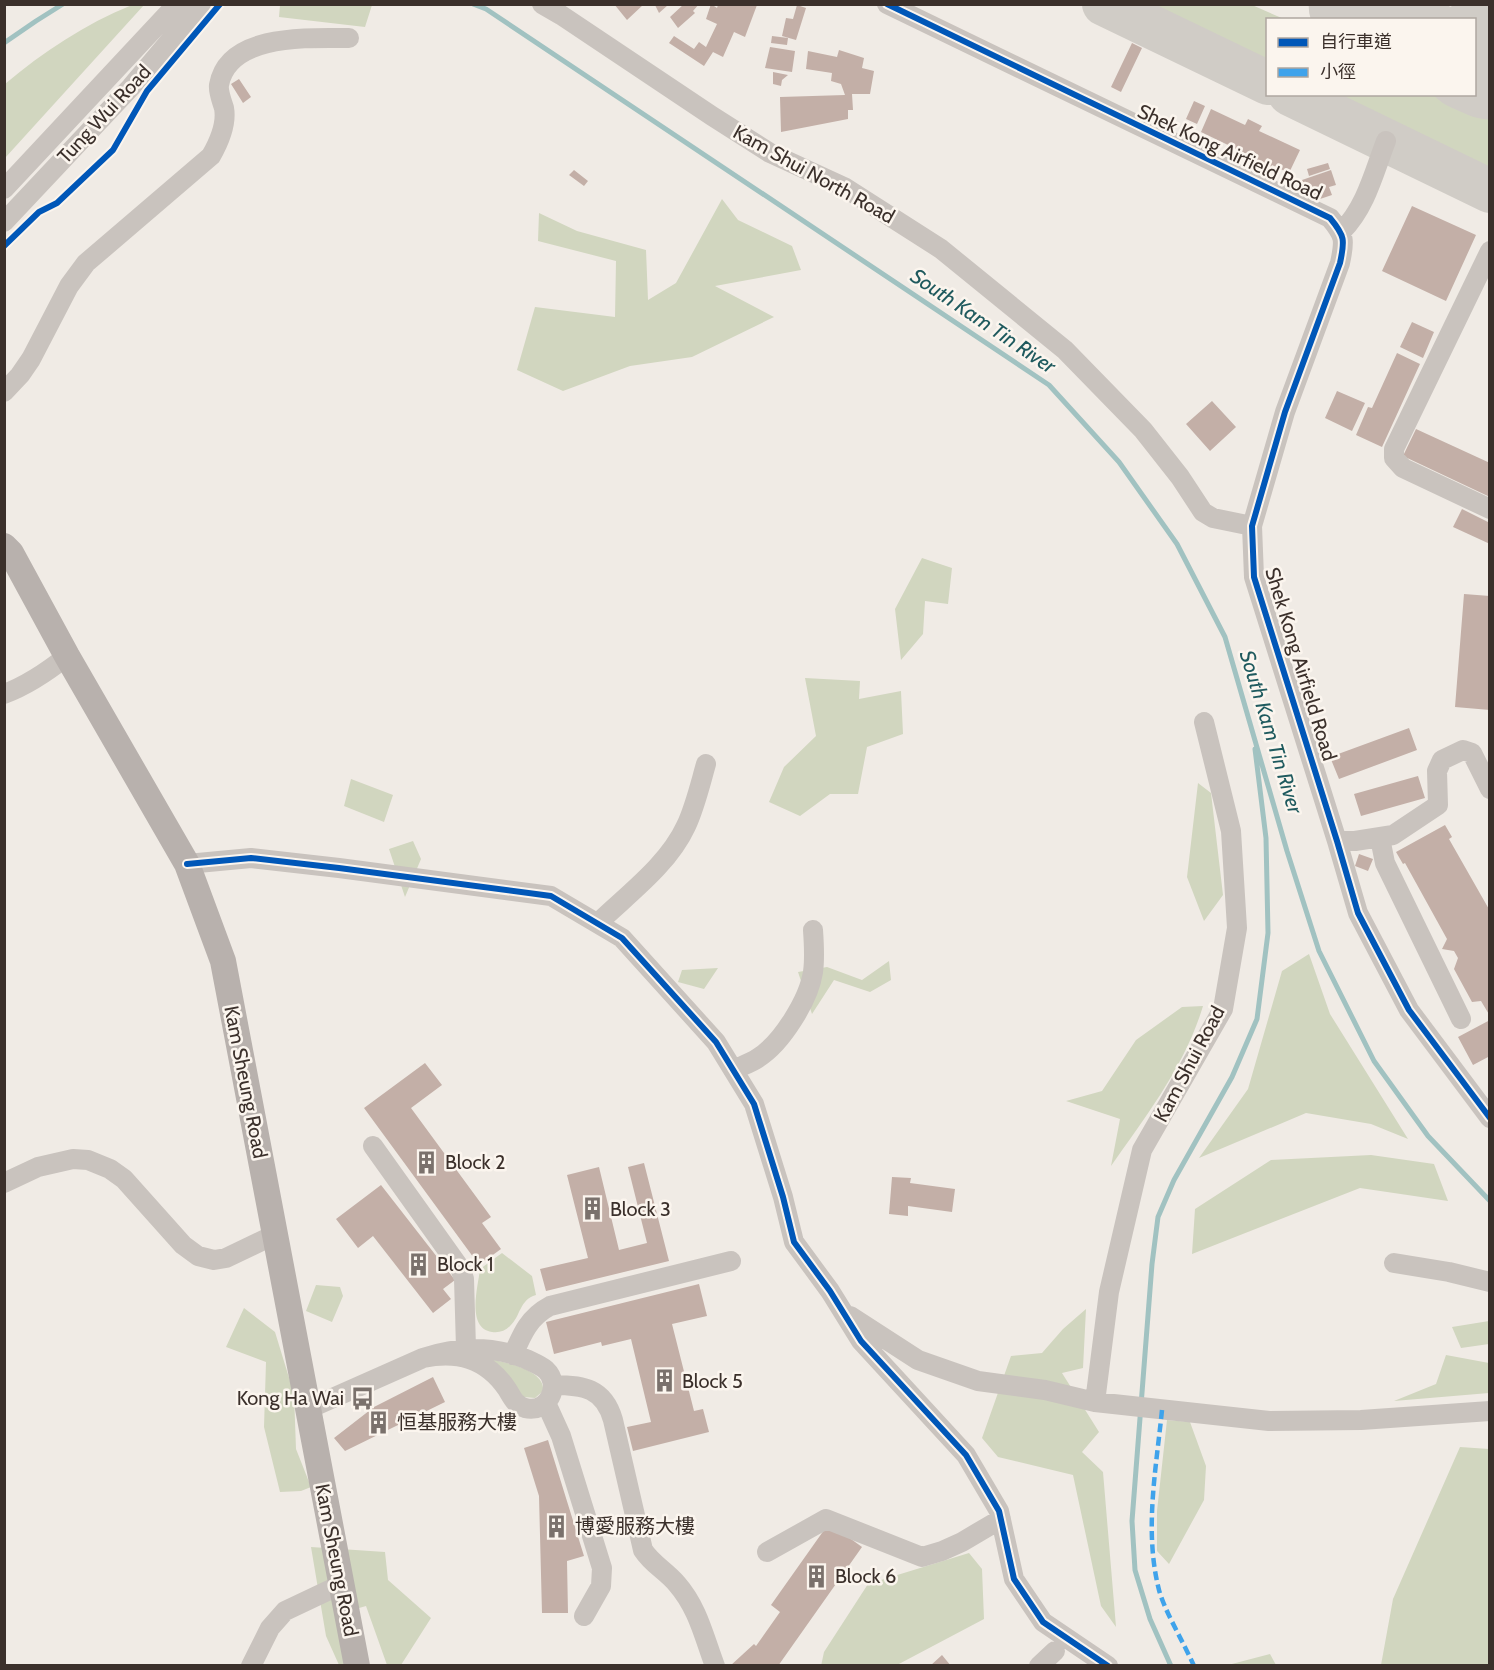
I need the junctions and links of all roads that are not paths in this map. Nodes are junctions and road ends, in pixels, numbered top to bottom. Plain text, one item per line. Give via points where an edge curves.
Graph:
1 (542, 4) edge
2 (887, 4) edge
3 (175, 7) edge
4 (196, 11) edge
5 (349, 38) dead end
6 (1386, 141) dead end
7 (4, 189) edge
8 (4, 222) edge
9 (1342, 231) junction
10 (1490, 251) edge
11 (4, 392) edge
12 (1490, 509) edge
13 (1252, 526) junction
14 (4, 546) edge
15 (67, 657) junction
16 (4, 694) edge
17 (1204, 722) dead end
18 (706, 764) dead end
19 (1490, 789) edge
20 (1380, 838) junction
21 (1337, 841) junction
22 (187, 864) junction
23 (598, 923) junction
24 (813, 930) dead end
25 (1461, 1018) dead end
26 (733, 1070) junction
27 (1490, 1118) edge
28 (373, 1146) dead end
29 (4, 1183) edge
30 (274, 1235) junction
31 (731, 1261) dead end
32 (1394, 1263) dead end
33 (1490, 1282) edge
34 (844, 1313) junction
35 (466, 1348) junction
36 (513, 1355) junction
37 (423, 1358) junction
38 (550, 1394) junction
39 (1095, 1402) junction
40 (308, 1409) junction
41 (1490, 1411) edge
42 (1000, 1519) junction
43 (767, 1552) dead end
44 (342, 1584) junction
45 (584, 1616) dead end
46 (1055, 1652) dead end
47 (252, 1665) edge
48 (357, 1665) edge
49 (715, 1665) edge
50 (1040, 1665) edge
51 (1108, 1665) edge

1 - 13 street, Kam Shui North Road via 770,153 844,187 941,249 1073,358 1143,430 1203,512 1213,518
2 - 9 street, Shek Kong Airfield Road via 1330,218
3 - 7 street, Tung Wui Road
4 - 8 street, Tung Wui Road via 131,87
5 - 11 street via 294,38 238,55 218,86 225,112 219,143 211,156 86,263 69,286 31,359
6 - 9 street via 1362,205
9 - 13 street, Shek Kong Airfield Road via 1345,242 1340,263 1285,412
10 - 12 street via 1394,449 1394,458 1403,468
13 - 21 street, Shek Kong Airfield Road via 1254,577
14 - 15 main road, Kam Sheung Road
15 - 16 street via 31,682
15 - 22 main road, Kam Sheung Road
17 - 39 street, Kam Shui Road via 1231,831 1237,928 1223,1009 1142,1150 1109,1292
18 - 23 street via 686,827 670,852
19 - 20 street via 1472,753 1463,750 1442,760 1437,771 1438,805 1393,835
20 - 21 street
20 - 25 street via 1385,863
21 - 27 street, Shek Kong Airfield Road via 1358,913 1409,1010
22 - 23 street via 251,858 551,896
22 - 30 main road, Kam Sheung Road via 223,961
23 - 26 street via 622,938 652,969 716,1042
24 - 26 street via 813,974 804,999 778,1041 759,1058
26 - 34 street via 754,1104 794,1242
28 - 35 street via 460,1268 464,1279
29 - 30 street via 38,1167 73,1159 88,1160 124,1179 183,1245 198,1256 226,1258
30 - 40 main road, Kam Sheung Road
31 - 36 street via 550,1306 533,1317
32 - 33 street
34 - 39 street via 928,1363 978,1381
34 - 42 street via 861,1341 966,1455
35 - 36 street
35 - 37 street
36 - 38 street via 551,1376
37 - 38 street via 444,1354 473,1360 492,1373 518,1405 527,1409 537,1408
37 - 40 street
38 - 45 street via 602,1568 601,1586
38 - 49 street via 571,1385 587,1388 607,1404 643,1550 676,1582 694,1609
39 - 41 street via 1269,1421 1361,1420
40 - 44 main road, Kam Sheung Road
42 - 43 street via 962,1542 922,1557 826,1519
42 - 51 street via 1014,1579 1043,1622
44 - 47 street via 285,1611 270,1628
44 - 48 main road, Kam Sheung Road
46 - 50 street

